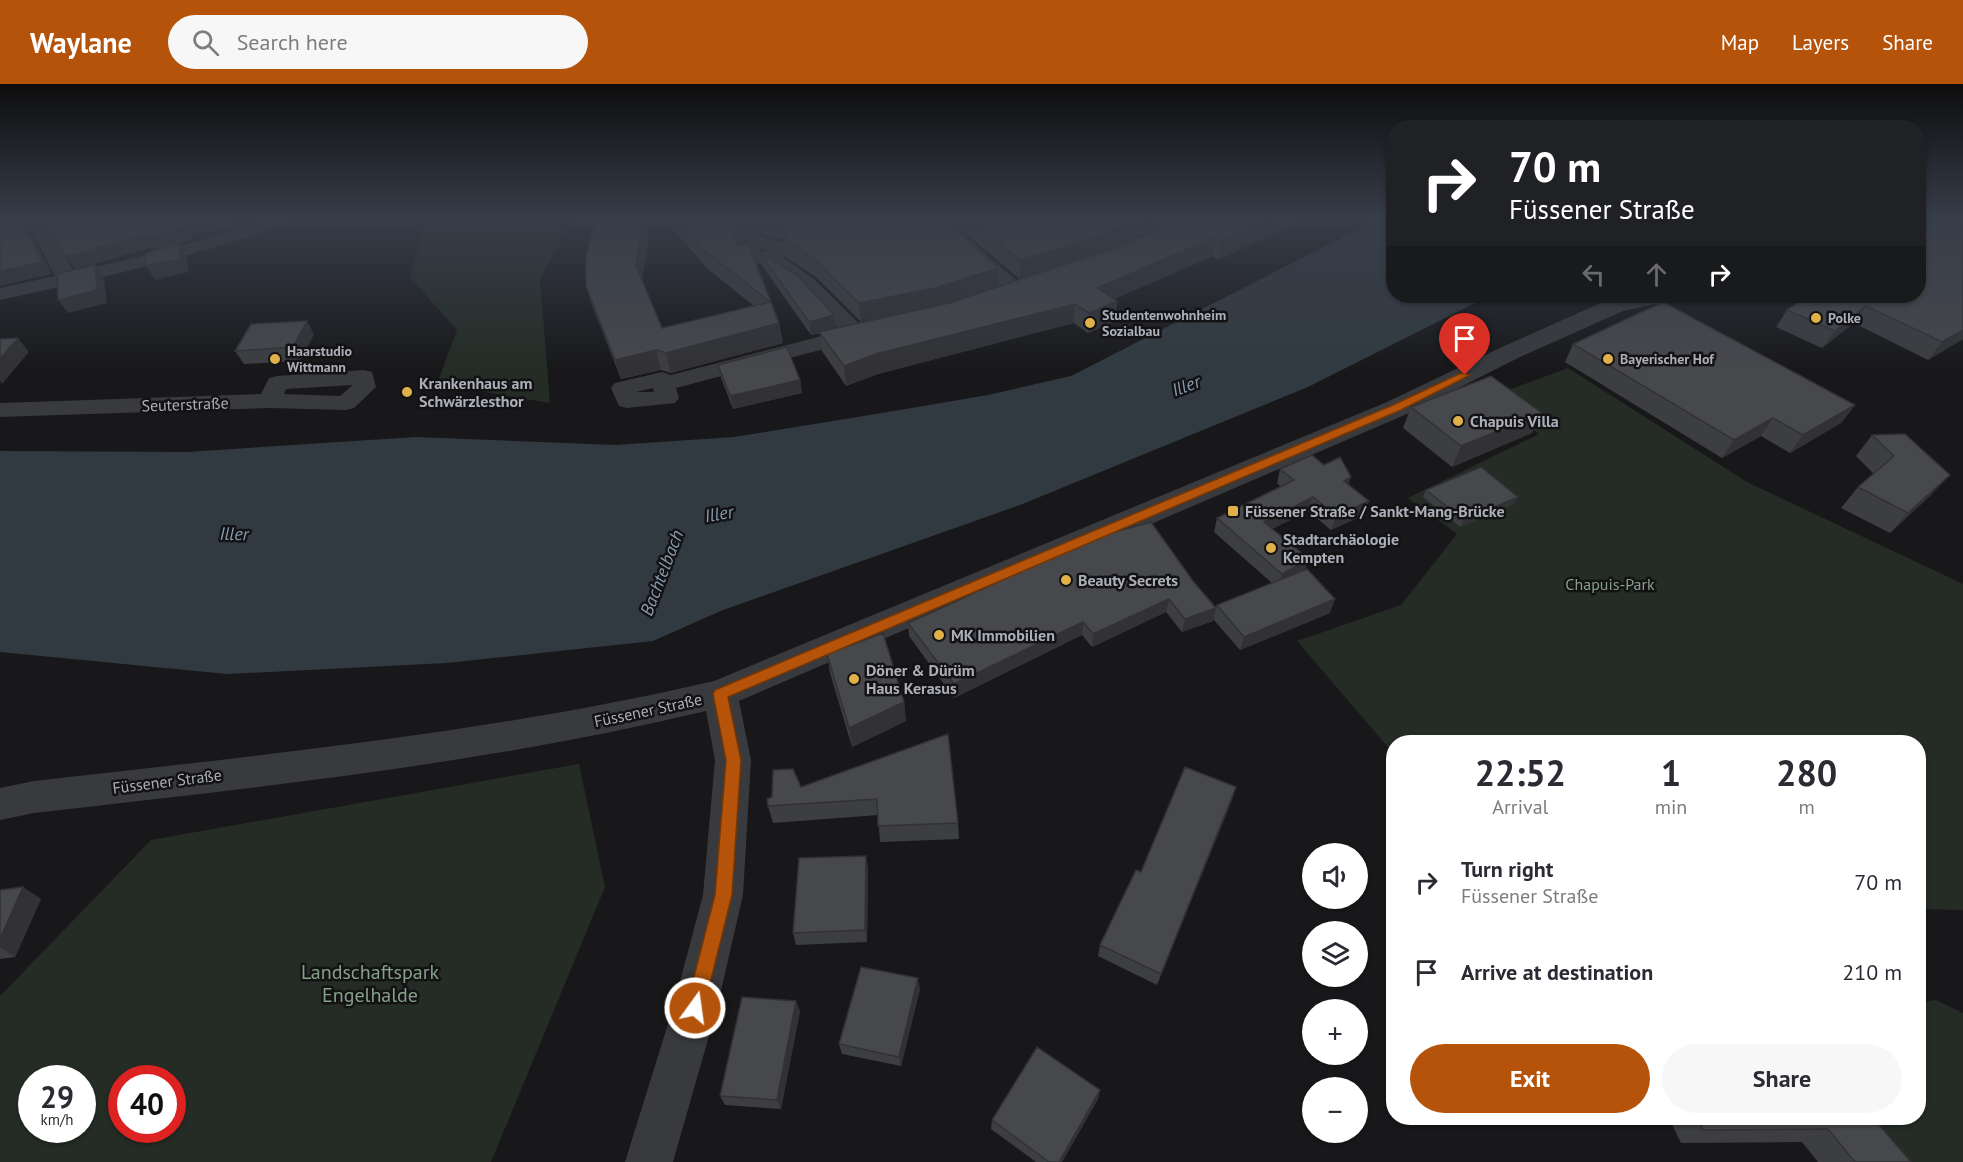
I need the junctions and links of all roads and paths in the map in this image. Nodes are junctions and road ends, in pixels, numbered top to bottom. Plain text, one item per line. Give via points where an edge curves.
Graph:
1 (62, 269) edge
2 (115, 269) edge
3 (788, 269) edge
4 (992, 269) edge
5 (67, 279) junction
6 (1039, 284) edge
7 (1017, 291) junction
8 (0, 294) edge
9 (995, 298) edge
10 (1610, 303) edge
11 (1626, 303) edge
12 (1616, 305) junction
13 (877, 329) edge
14 (855, 333) junction
15 (664, 384) dead end
16 (365, 387) dead end
17 (0, 410) edge
18 (720, 694) junction
19 (0, 804) edge
20 (648, 1162) edge

1 - 5 street
2 - 5 street
3 - 14 street
4 - 7 street
5 - 8 street
6 - 7 street
7 - 9 street
10 - 12 street
11 - 12 street, Füssener Straße
12 - 18 street, Füssener Straße via 1397,408
13 - 14 street
14 - 15 street
16 - 17 street, Seuterstraße via 346,404 270,401
18 - 19 street, Füssener Straße via 605,721 360,759
18 - 20 street via 733,760 723,895 695,1008

